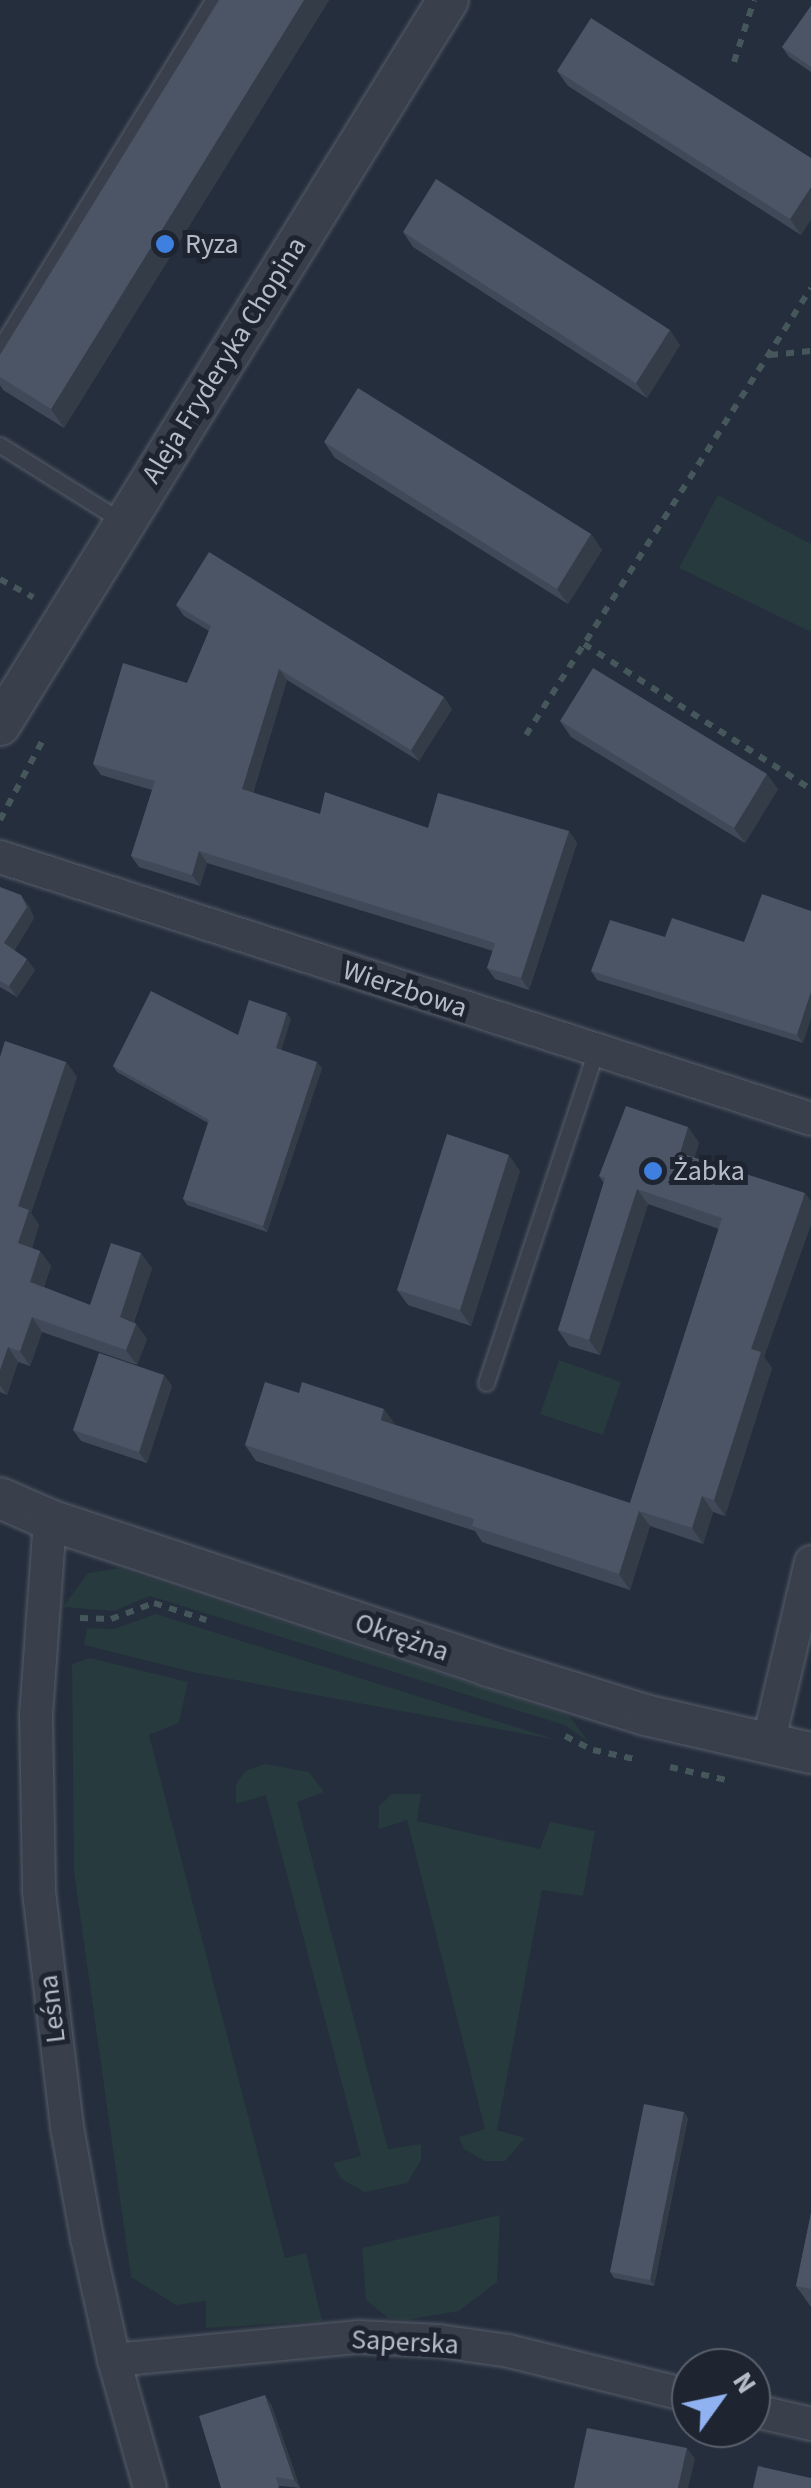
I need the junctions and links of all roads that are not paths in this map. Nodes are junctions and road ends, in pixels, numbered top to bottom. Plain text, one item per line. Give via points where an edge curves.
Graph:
1 (213, 0) edge
2 (448, 0) edge
3 (0, 348) edge
4 (0, 444) edge
5 (123, 522) junction
6 (1, 723) edge
7 (0, 857) edge
8 (596, 1050) junction
9 (811, 1119) edge
10 (486, 1383) dead end
11 (0, 1498) edge
12 (50, 1520) junction
13 (811, 1562) edge
14 (768, 1744) junction
15 (811, 1753) edge
16 (114, 2360) junction
17 (671, 2391) edge
18 (771, 2415) edge
19 (811, 2424) edge
20 (150, 2488) edge

1 - 3 lane
2 - 5 street, Aleja Fryderyka Chopina
4 - 5 lane
5 - 6 street, Aleja Fryderyka Chopina
7 - 8 street, Wierzbowa
8 - 9 street, Wierzbowa
8 - 10 lane
11 - 12 street, Okrężna
12 - 14 street, Okrężna via 610,1704
12 - 16 street, Leśna via 36,1714 39,1892 67,2127
13 - 14 street
14 - 15 street, Okrężna
16 - 17 street, Saperska via 359,2337 439,2341
16 - 20 street, Leśna
18 - 19 street

